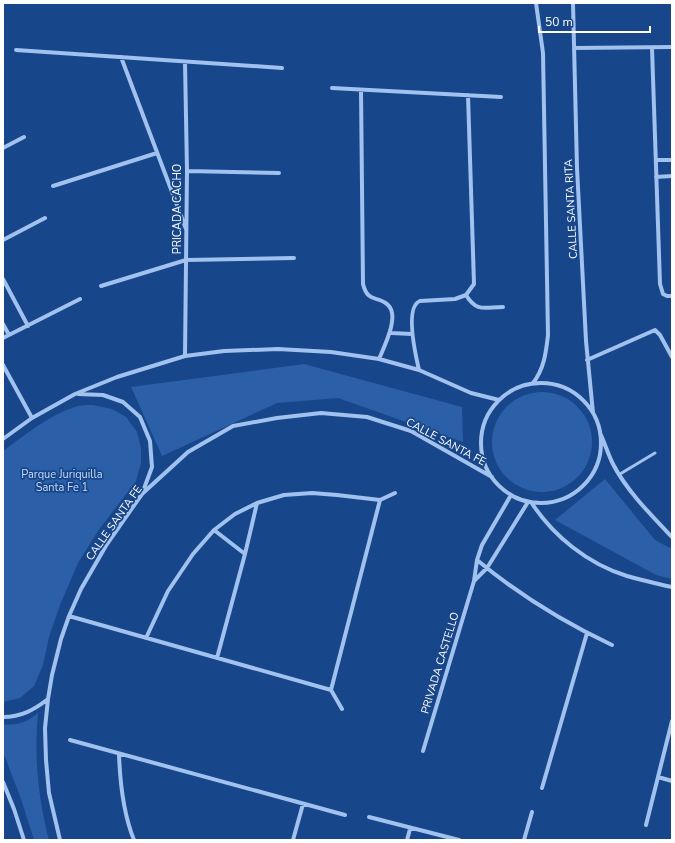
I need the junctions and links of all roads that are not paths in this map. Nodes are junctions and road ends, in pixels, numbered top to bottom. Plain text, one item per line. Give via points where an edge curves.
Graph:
1 (536, 3) edge
2 (573, 3) edge
3 (672, 47) edge
4 (574, 48) junction
5 (652, 48) junction
6 (16, 50) dead end
7 (121, 57) junction
8 (185, 62) junction
9 (282, 68) dead end
10 (332, 88) dead end
11 (361, 90) junction
12 (468, 95) junction
13 (501, 97) dead end
14 (24, 137) dead end
15 (3, 148) edge
16 (157, 153) junction
17 (656, 160) junction
18 (672, 160) edge
19 (187, 171) junction
20 (279, 173) dead end
21 (656, 176) junction
22 (672, 176) edge
23 (53, 186) dead end
24 (46, 218) dead end
25 (187, 231) junction
26 (3, 240) edge
27 (294, 258) dead end
28 (186, 260) junction
29 (3, 279) edge
30 (101, 286) dead end
31 (466, 295) junction
32 (672, 296) edge
33 (80, 299) dead end
34 (503, 307) dead end
35 (3, 324) edge
36 (28, 326) junction
37 (391, 333) junction
38 (412, 334) junction
39 (9, 335) junction
40 (3, 338) edge
41 (185, 356) junction
42 (672, 357) edge
43 (379, 359) junction
44 (587, 360) junction
45 (3, 365) edge
46 (419, 370) junction
47 (532, 383) junction
48 (75, 394) junction
49 (499, 400) junction
50 (593, 413) junction
51 (32, 418) junction
52 (600, 431) junction
53 (3, 439) edge
54 (655, 453) dead end
55 (620, 474) junction
56 (492, 477) junction
57 (395, 493) dead end
58 (142, 494) junction
59 (511, 495) junction
60 (380, 500) junction
61 (530, 502) junction
62 (257, 503) junction
63 (214, 530) junction
64 (672, 537) edge
65 (245, 554) junction
66 (476, 560) junction
67 (487, 568) junction
68 (474, 581) junction
69 (672, 587) edge
70 (69, 616) junction
71 (587, 633) junction
72 (146, 638) junction
73 (612, 645) dead end
74 (217, 658) junction
75 (331, 690) junction
76 (48, 700) junction
77 (342, 709) dead end
78 (3, 717) edge
79 (672, 721) edge
80 (70, 740) dead end
81 (423, 751) dead end
82 (119, 754) junction
83 (658, 777) junction
84 (672, 781) edge
85 (3, 782) edge
86 (542, 788) dead end
87 (303, 804) junction
88 (532, 812) dead end
89 (345, 815) dead end
90 (369, 817) dead end
91 (646, 825) dead end
92 (410, 829) junction
93 (24, 840) edge
94 (60, 840) edge
95 (134, 840) edge
96 (293, 840) edge
97 (407, 840) edge
98 (459, 840) edge
99 (524, 840) edge

1 - 47 street via 543,53 548,335 546,355 539,375
2 - 4 street, CALLE SANTA RITA
3 - 5 street
4 - 5 street
4 - 44 street, CALLE SANTA RITA
5 - 17 street
6 - 7 street
7 - 8 street
7 - 16 street
8 - 9 street
8 - 19 street, PRICADA CACHO
10 - 11 street
11 - 12 street
11 - 37 street via 363,284 369,296 389,305
12 - 13 street
12 - 31 street via 474,284
14 - 15 street
16 - 23 street
16 - 25 street
17 - 18 street
17 - 21 street
19 - 20 street
19 - 25 street, PRICADA CACHO
21 - 22 street
21 - 32 street via 660,284 663,294
24 - 26 street
25 - 28 street, PRICADA CACHO
27 - 28 street
28 - 30 street
28 - 41 street, PRICADA CACHO
29 - 36 street
31 - 34 street via 477,308
31 - 38 street via 455,299 416,302
33 - 36 street
35 - 39 street
36 - 39 street
37 - 38 street
37 - 43 street
38 - 46 street
39 - 40 street
41 - 43 street via 224,351 278,349 331,352
41 - 48 street via 117,377
42 - 44 street via 655,330
43 - 46 street
44 - 50 street, CALLE SANTA RITA
45 - 51 street
46 - 49 street via 471,393
47 - 49 street via 514,389
47 - 50 street via 561,386 585,402
48 - 51 street
48 - 58 street via 103,395 124,402 140,417 150,441 152,467
49 - 56 street via 489,413 481,445 484,462
50 - 52 street
51 - 53 street
52 - 55 street via 613,465
52 - 61 street via 601,447 590,478 564,499 548,503
54 - 55 lane
55 - 64 street via 637,498
56 - 58 street, CALLE SANTA FE via 411,431 367,417 321,413 233,426 188,452
56 - 59 street
57 - 60 street
58 - 70 street, CALLE SANTA FE via 107,544
59 - 61 street
59 - 66 street, PRIVADA CASTELLO
60 - 62 street via 312,493 284,496
60 - 75 street
61 - 67 street, PRIVADA CASTELLO
61 - 69 street via 553,530 571,546 598,563 626,576
62 - 63 street via 235,514
62 - 65 street
63 - 65 street
63 - 72 street via 193,554 168,591
65 - 74 street
66 - 67 street
66 - 68 street, PRIVADA CASTELLO
67 - 68 street, PRIVADA CASTELLO
67 - 71 street via 535,603
68 - 81 street, PRIVADA CASTELLO
70 - 72 street
70 - 76 street, CALLE SANTA FE via 54,667
71 - 73 street
71 - 86 street
72 - 74 street
74 - 75 street
75 - 77 street
76 - 78 street via 24,714
76 - 94 street, CALLE SANTA FE via 45,728 46,760 49,793
79 - 83 street
80 - 82 street
82 - 87 street
82 - 95 street via 124,808
83 - 84 street
83 - 91 street
85 - 93 street
87 - 89 street
87 - 96 street
88 - 99 street
90 - 92 street
92 - 97 street
92 - 98 street

